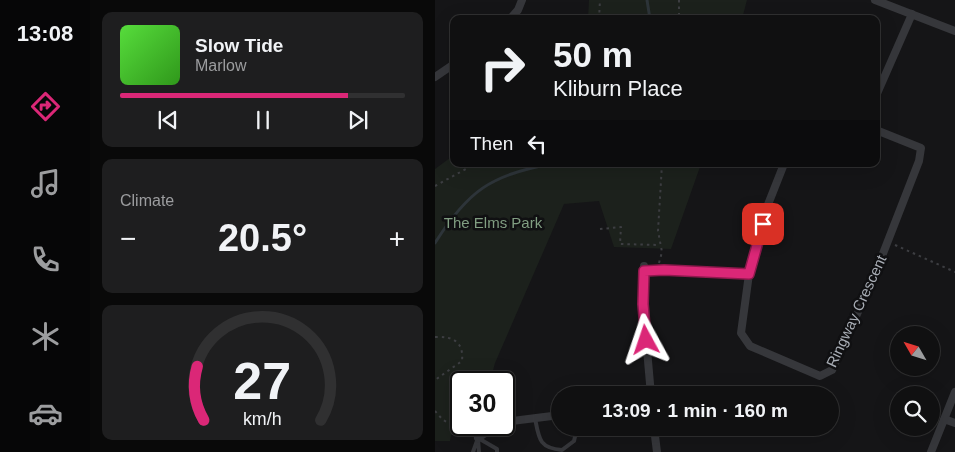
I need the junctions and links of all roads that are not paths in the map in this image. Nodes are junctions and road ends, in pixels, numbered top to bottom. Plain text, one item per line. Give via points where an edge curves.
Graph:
1 (522, 0) edge
2 (875, 0) edge
3 (912, 14) junction
4 (514, 15) edge
5 (955, 31) edge
6 (450, 67) edge
7 (435, 77) edge
8 (880, 87) edge
9 (880, 132) edge
10 (783, 167) edge
11 (749, 274) junction
12 (650, 386) edge
13 (955, 392) edge
14 (551, 416) edge
15 (535, 418) junction
16 (944, 419) junction
17 (515, 421) edge
18 (955, 423) edge
19 (481, 436) edge
20 (575, 436) edge
21 (655, 436) edge
22 (478, 438) junction
23 (473, 452) edge
24 (479, 452) edge
25 (497, 452) edge
26 (657, 452) edge
27 (931, 452) edge

1 - 4 street
2 - 3 street
3 - 5 street
3 - 8 street
6 - 7 street
9 - 11 street, Ringway Crescent via 921,148 919,161 888,242 832,370 820,376 750,346 741,333
10 - 11 street, Ringway Crescent via 767,207
11 - 12 street via 644,269 643,304
13 - 16 street
14 - 15 street
15 - 17 street
15 - 20 lane via 539,440 549,448 562,450
16 - 18 street
16 - 27 street
19 - 22 street
21 - 26 street
22 - 23 lane
22 - 24 lane
22 - 25 lane

